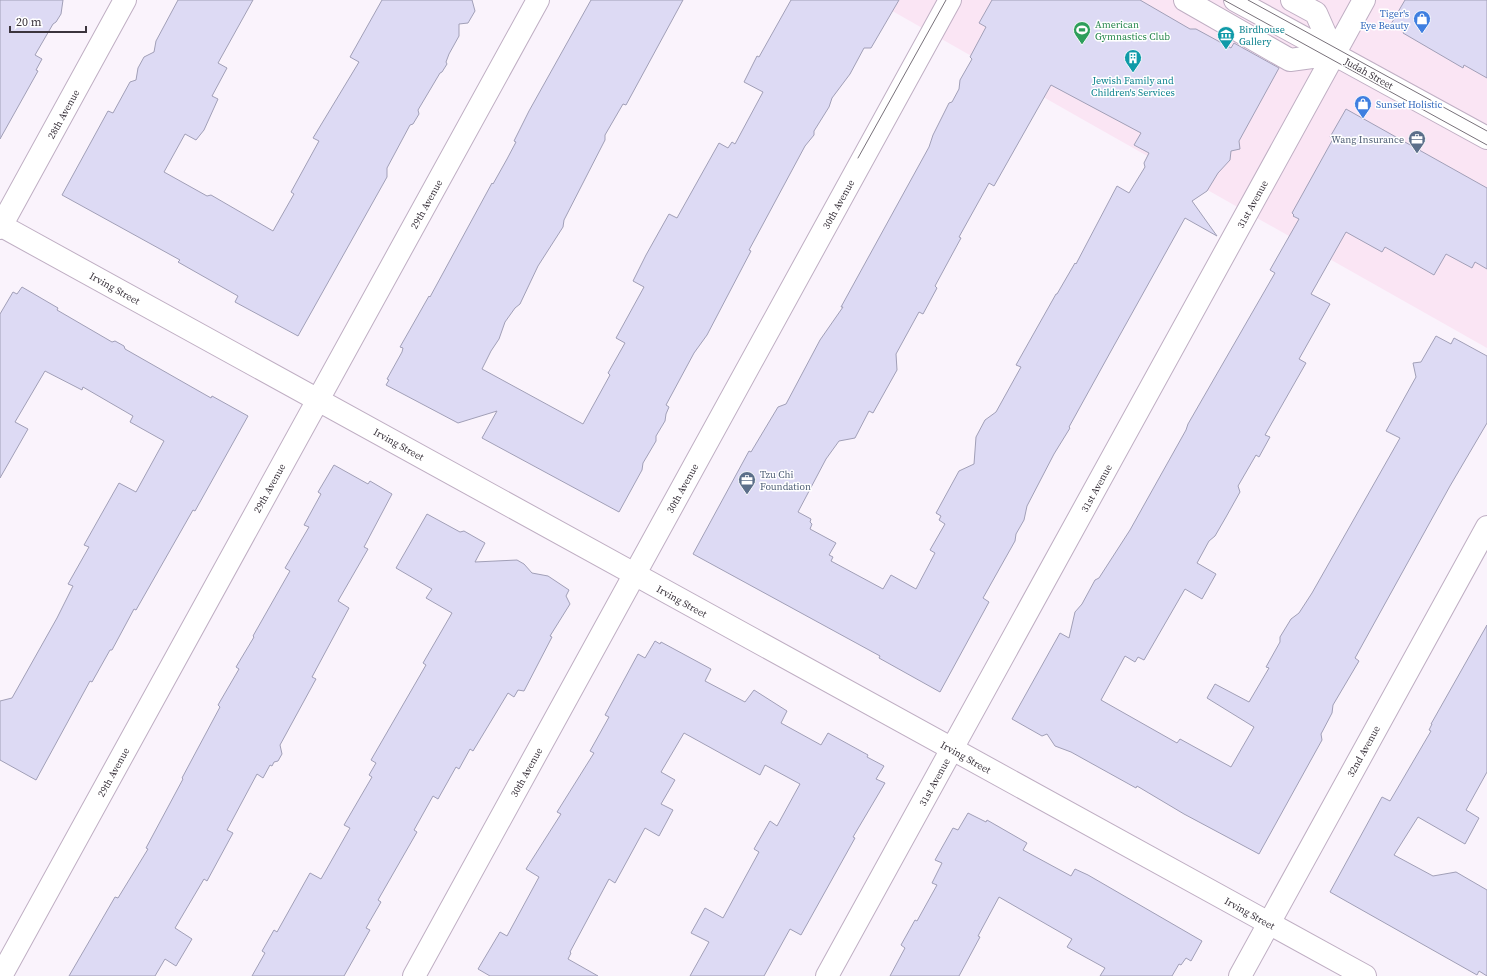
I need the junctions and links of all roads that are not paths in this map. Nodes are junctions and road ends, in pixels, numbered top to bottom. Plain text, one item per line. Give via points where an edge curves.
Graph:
1 (125, 0) edge
2 (538, 0) edge
3 (950, 0) edge
4 (1184, 0) edge
5 (1236, 0) edge
6 (1292, 0) edge
7 (1364, 0) edge
8 (1334, 54) junction
9 (1487, 138) edge
10 (0, 226) edge
11 (318, 400) junction
12 (1487, 527) edge
13 (635, 574) junction
14 (952, 749) junction
15 (1269, 923) junction
16 (1, 976) edge
17 (414, 976) edge
18 (828, 976) edge
19 (1240, 976) edge
20 (1365, 976) edge

1 - 10 street, 28th Avenue
2 - 11 street, 29th Avenue
3 - 13 street, 30th Avenue
4 - 8 street, Judah Street via 1290,60
5 - 8 street, Judah Street
6 - 8 street, Judah Street via 1316,13
7 - 8 street, 31st Avenue
8 - 9 street, Judah Street
8 - 14 street, 31st Avenue
10 - 11 street, Irving Street
11 - 13 street, Irving Street
11 - 16 street, 29th Avenue
12 - 15 street, 32nd Avenue
13 - 14 street, Irving Street
13 - 17 street, 30th Avenue
14 - 15 street, Irving Street
14 - 18 street, 31st Avenue
15 - 19 street, 32nd Avenue
15 - 20 street, Irving Street

